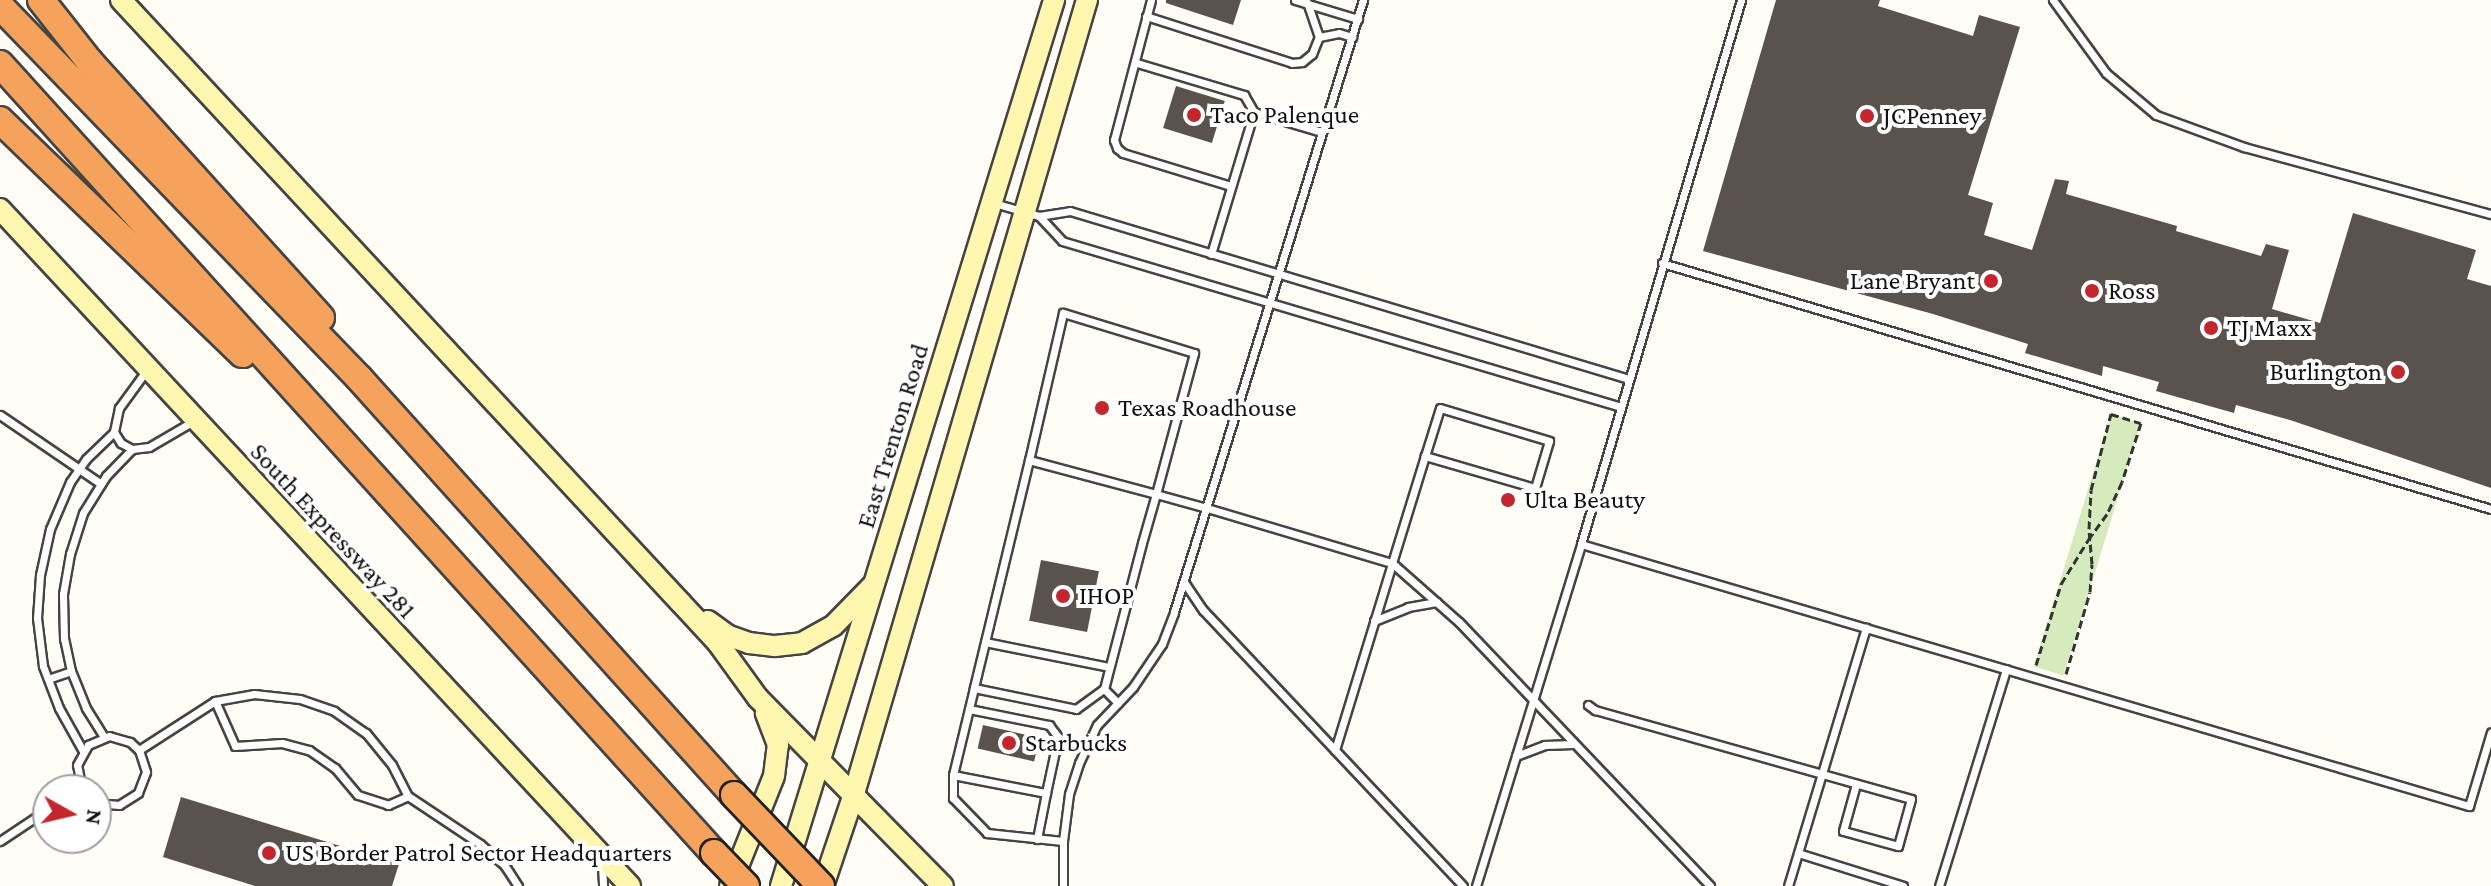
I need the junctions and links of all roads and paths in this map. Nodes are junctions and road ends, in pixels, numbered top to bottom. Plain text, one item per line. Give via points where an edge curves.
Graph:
1 (41, 0) edge
2 (121, 0) edge
3 (1054, 0) edge
4 (1087, 0) edge
5 (1151, 0) edge
6 (1295, 0) edge
7 (1363, 0) edge
8 (1741, 0) edge
9 (2053, 0) edge
10 (1307, 3) junction
11 (0, 6) edge
12 (1146, 16) junction
13 (1358, 19) junction
14 (1319, 37) junction
15 (1352, 37) junction
16 (1137, 63) junction
17 (0, 64) edge
18 (1254, 112) junction
19 (0, 120) edge
20 (1322, 132) junction
21 (1231, 186) junction
22 (993, 202) junction
23 (0, 209) edge
24 (1031, 214) junction
25 (2491, 214) edge
26 (1211, 254) junction
27 (1662, 263) junction
28 (1278, 274) junction
29 (1270, 303) junction
30 (148, 369) junction
31 (359, 378) junction
32 (1629, 379) junction
33 (1621, 407) junction
34 (0, 415) edge
35 (195, 421) junction
36 (114, 432) junction
37 (132, 449) junction
38 (1425, 456) junction
39 (1029, 460) junction
40 (79, 469) junction
41 (365, 472) junction
42 (101, 484) junction
43 (1156, 494) junction
44 (1207, 508) junction
45 (2491, 509) edge
46 (2090, 537) junction
47 (1581, 544) junction
48 (1392, 563) junction
49 (877, 580) junction
50 (1184, 582) junction
51 (1437, 601) junction
52 (681, 603) junction
53 (1374, 621) junction
54 (1866, 628) junction
55 (985, 642) junction
56 (1109, 667) junction
57 (2036, 667) dead end
58 (2006, 669) junction
59 (71, 671) junction
60 (2066, 676) dead end
61 (48, 679) junction
62 (974, 688) junction
63 (1104, 689) junction
64 (758, 698) junction
65 (215, 701) junction
66 (1533, 702) junction
67 (1118, 703) junction
68 (1588, 705) dead end
69 (969, 709) junction
70 (2491, 732) edge
71 (104, 737) junction
72 (1573, 744) junction
73 (139, 750) junction
74 (1335, 750) junction
75 (83, 751) junction
76 (1516, 756) junction
77 (820, 764) junction
78 (78, 774) edge
79 (1822, 774) junction
80 (953, 775) junction
81 (1856, 784) junction
82 (1046, 793) junction
83 (408, 796) junction
84 (853, 797) junction
85 (112, 804) edge
86 (32, 820) edge
87 (1037, 839) junction
88 (0, 841) edge
89 (1063, 841) junction
90 (1798, 853) junction
91 (601, 855) junction
92 (514, 884) edge
93 (603, 886) edge
94 (630, 886) edge
95 (730, 886) edge
96 (746, 886) edge
97 (781, 886) edge
98 (822, 886) edge
99 (943, 886) edge
100 (1063, 886) edge
101 (1463, 886) edge
102 (1476, 886) edge
103 (1710, 886) edge
104 (1788, 886) edge
105 (1903, 886) edge
106 (1939, 886) edge

1 - 31 highway via 89,61 314,306
2 - 52 main road
3 - 22 main road, East Trenton Road
4 - 24 main road
5 - 12 lane
6 - 10 lane
7 - 13 lane
8 - 27 lane
9 - 25 lane via 2106,73 2156,115 2244,147
10 - 13 lane
10 - 14 lane
11 - 31 highway
12 - 14 lane via 1292,63 1312,54
12 - 16 lane
13 - 15 lane
14 - 15 lane
15 - 20 lane
16 - 18 lane via 1244,95
16 - 21 lane via 1114,140 1117,148
17 - 41 highway
18 - 20 lane
18 - 21 lane
19 - 41 highway
20 - 28 lane
21 - 26 lane
22 - 24 lane
22 - 49 main road, East Trenton Road
23 - 30 main road, South Expressway 281
24 - 26 lane via 1070,211
24 - 29 lane via 1062,241
24 - 84 main road
26 - 28 lane
27 - 32 lane
27 - 45 lane
28 - 29 lane
28 - 32 lane
29 - 33 lane
29 - 44 lane
30 - 35 main road, South Expressway 281
30 - 36 lane via 119,408
31 - 98 highway, bridge
32 - 33 lane
33 - 47 lane
34 - 40 lane
35 - 37 lane via 149,447
35 - 91 main road, South Expressway 281
36 - 37 lane
36 - 40 lane
37 - 42 lane
38 - 38 lane via 1535,488 1549,441 1440,408
38 - 48 lane
39 - 43 lane
39 - 43 lane via 1063,313 1194,353
39 - 55 lane
40 - 42 lane
40 - 61 lane via 50,529 40,575 37,618
41 - 96 highway, bridge
42 - 59 lane via 83,513 63,594
43 - 44 lane
43 - 56 lane
44 - 48 lane
44 - 50 lane
46 - 46 path via 2118,490 2141,423 2111,414 2091,490
46 - 57 path via 2061,584
46 - 60 path via 2090,592
47 - 54 lane
47 - 66 lane
48 - 51 lane
48 - 53 lane
49 - 52 main road via 833,626 790,646 729,636
49 - 77 main road, East Trenton Road
50 - 67 lane via 1162,644
50 - 74 lane via 1203,610
51 - 53 lane
51 - 66 lane
52 - 64 main road
53 - 74 lane
54 - 58 lane
54 - 79 lane
55 - 56 lane
55 - 62 lane
56 - 63 lane
58 - 70 lane via 2469,806
58 - 106 lane
59 - 61 lane
59 - 71 lane
61 - 75 lane
62 - 63 lane via 1076,709
62 - 69 lane
63 - 67 lane
64 - 77 main road
64 - 95 main road via 776,735 777,758
65 - 73 lane
65 - 83 lane via 254,694 300,699 334,711 366,733
65 - 83 lane via 235,746 282,743 309,750 335,768 358,795 388,805
66 - 72 lane
66 - 76 lane
67 - 89 lane via 1097,725 1079,763
68 - 79 lane
69 - 80 lane
69 - 82 lane via 1049,725 1058,737
71 - 73 lane via 120,737
71 - 75 lane
72 - 76 lane via 1545,745
72 - 103 lane
73 - 85 lane via 146,772 138,793
74 - 101 lane
75 - 78 lane
76 - 102 lane
77 - 84 main road
77 - 97 main road, East Trenton Road
79 - 81 lane
79 - 90 lane
80 - 82 lane
80 - 87 lane via 953,798 987,833
81 - 81 lane via 1911,799 1898,846 1843,831
82 - 87 lane
83 - 92 lane via 480,844 505,866
84 - 98 main road
84 - 99 main road
86 - 88 lane
87 - 89 lane
89 - 100 lane
90 - 104 lane
90 - 105 lane
91 - 93 lane
91 - 94 main road, South Expressway 281

